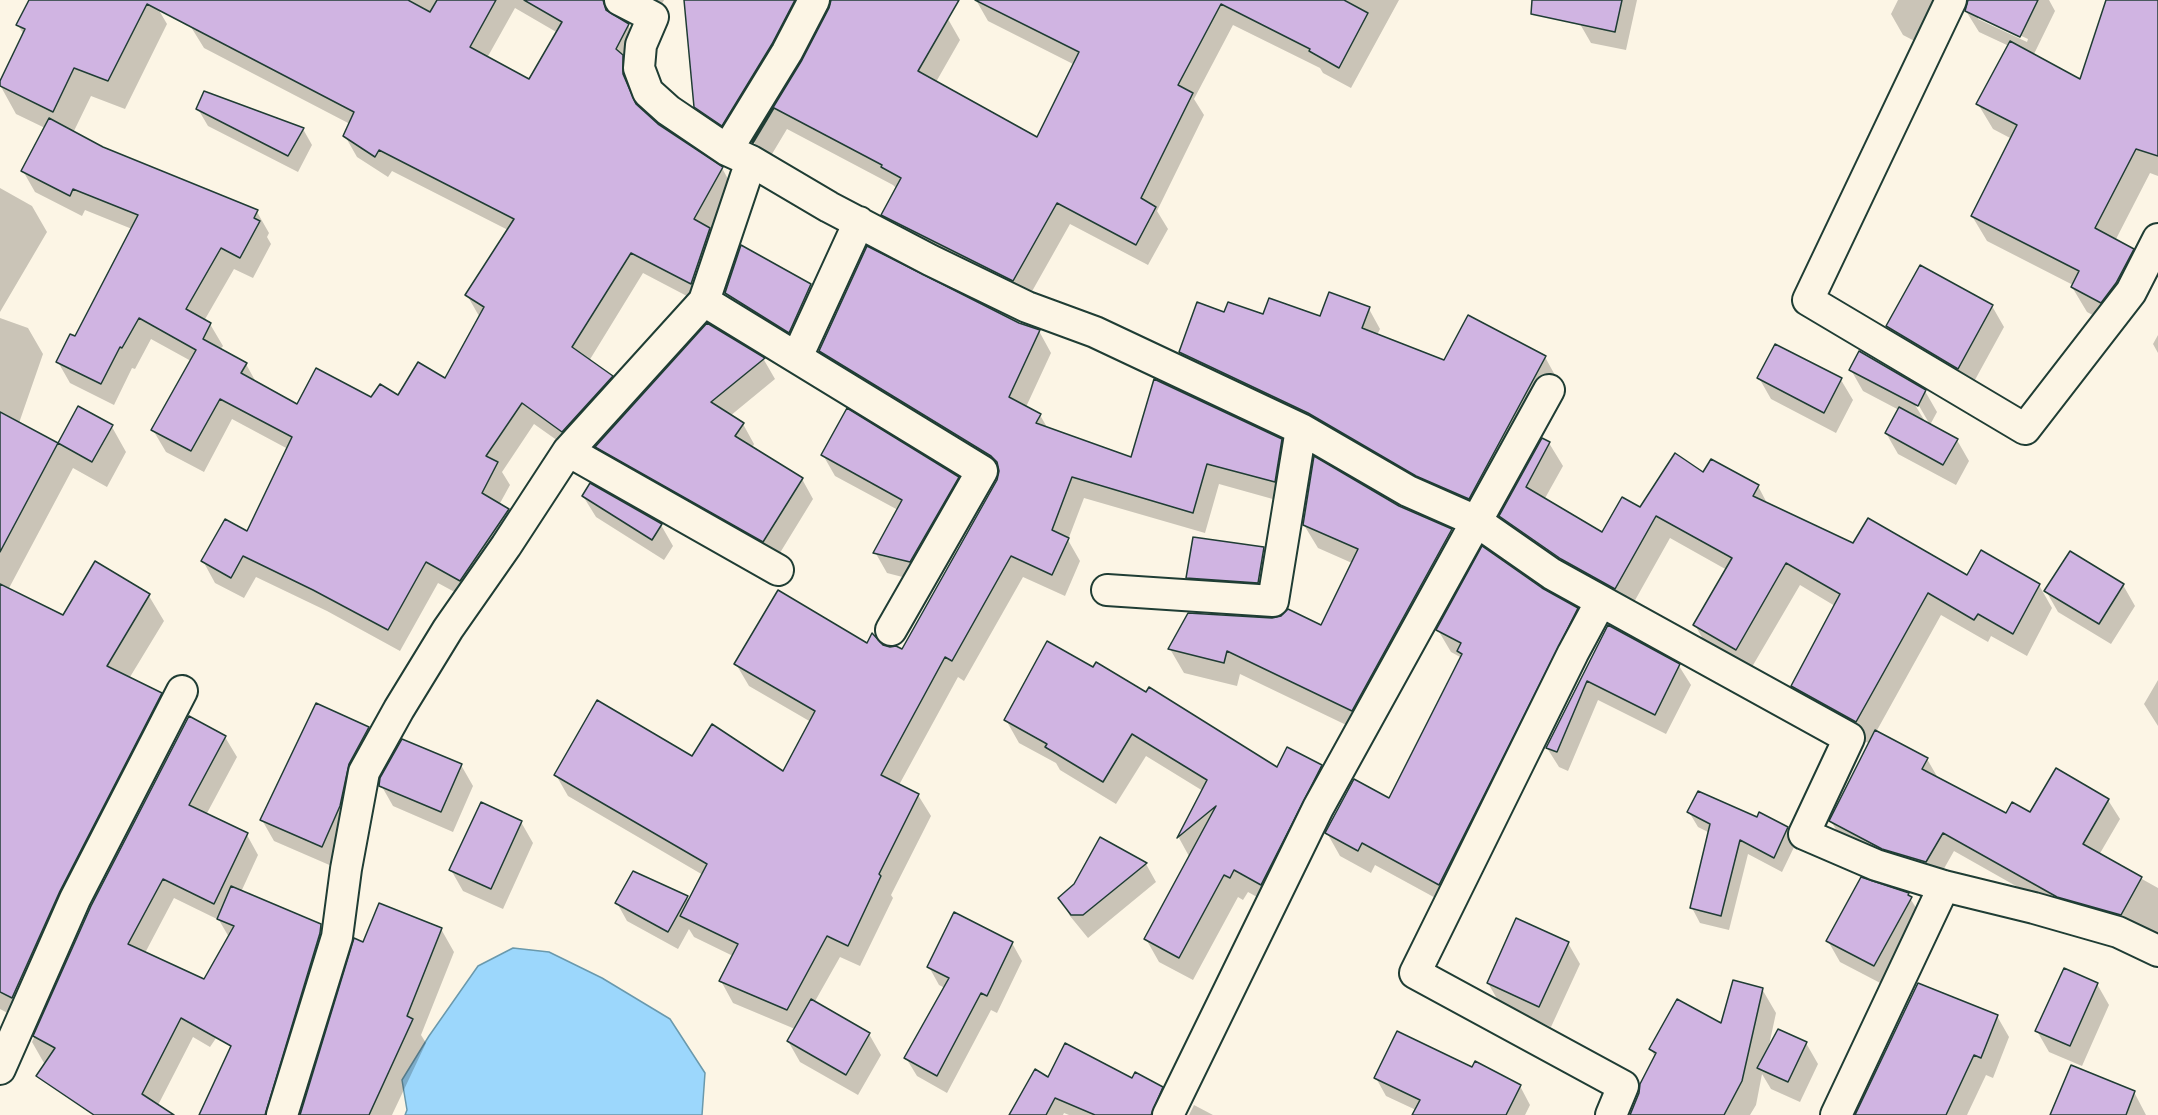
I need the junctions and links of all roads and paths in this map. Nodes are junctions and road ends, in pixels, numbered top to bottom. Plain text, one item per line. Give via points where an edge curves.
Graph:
1 (620, 0) edge
2 (814, 0) edge
3 (1951, 0) edge
4 (739, 155) junction
5 (859, 222) junction
6 (2158, 238) edge
7 (704, 301) junction
8 (797, 357) junction
9 (1549, 390) dead end
10 (1301, 429) junction
11 (568, 451) junction
12 (1476, 521) junction
13 (778, 570) dead end
14 (1107, 590) dead end
15 (1601, 601) junction
16 (891, 630) dead end
17 (182, 691) dead end
18 (1944, 886) junction
19 (2155, 943) edge
20 (0, 1069) edge
21 (282, 1115) edge
22 (1168, 1115) edge
23 (1611, 1115) edge
24 (1836, 1115) edge

1 - 4 street via 653,17 641,45 639,68 648,92 668,110
2 - 4 street
3 - 6 street via 1808,300 2025,429 2132,292
4 - 5 street
4 - 7 street
5 - 8 street
5 - 10 street via 1027,307 1095,332
7 - 8 street
7 - 11 street
8 - 16 street via 982,471
9 - 12 street
10 - 12 street via 1408,491
10 - 14 street via 1273,601
11 - 13 street
11 - 21 street via 448,629 364,772 345,869 337,937
12 - 15 street via 1552,574
12 - 22 street via 1318,808
15 - 18 street via 1849,738 1804,834 1876,865
15 - 23 street via 1414,973 1623,1086
17 - 20 street via 75,899
18 - 19 street
18 - 24 street

